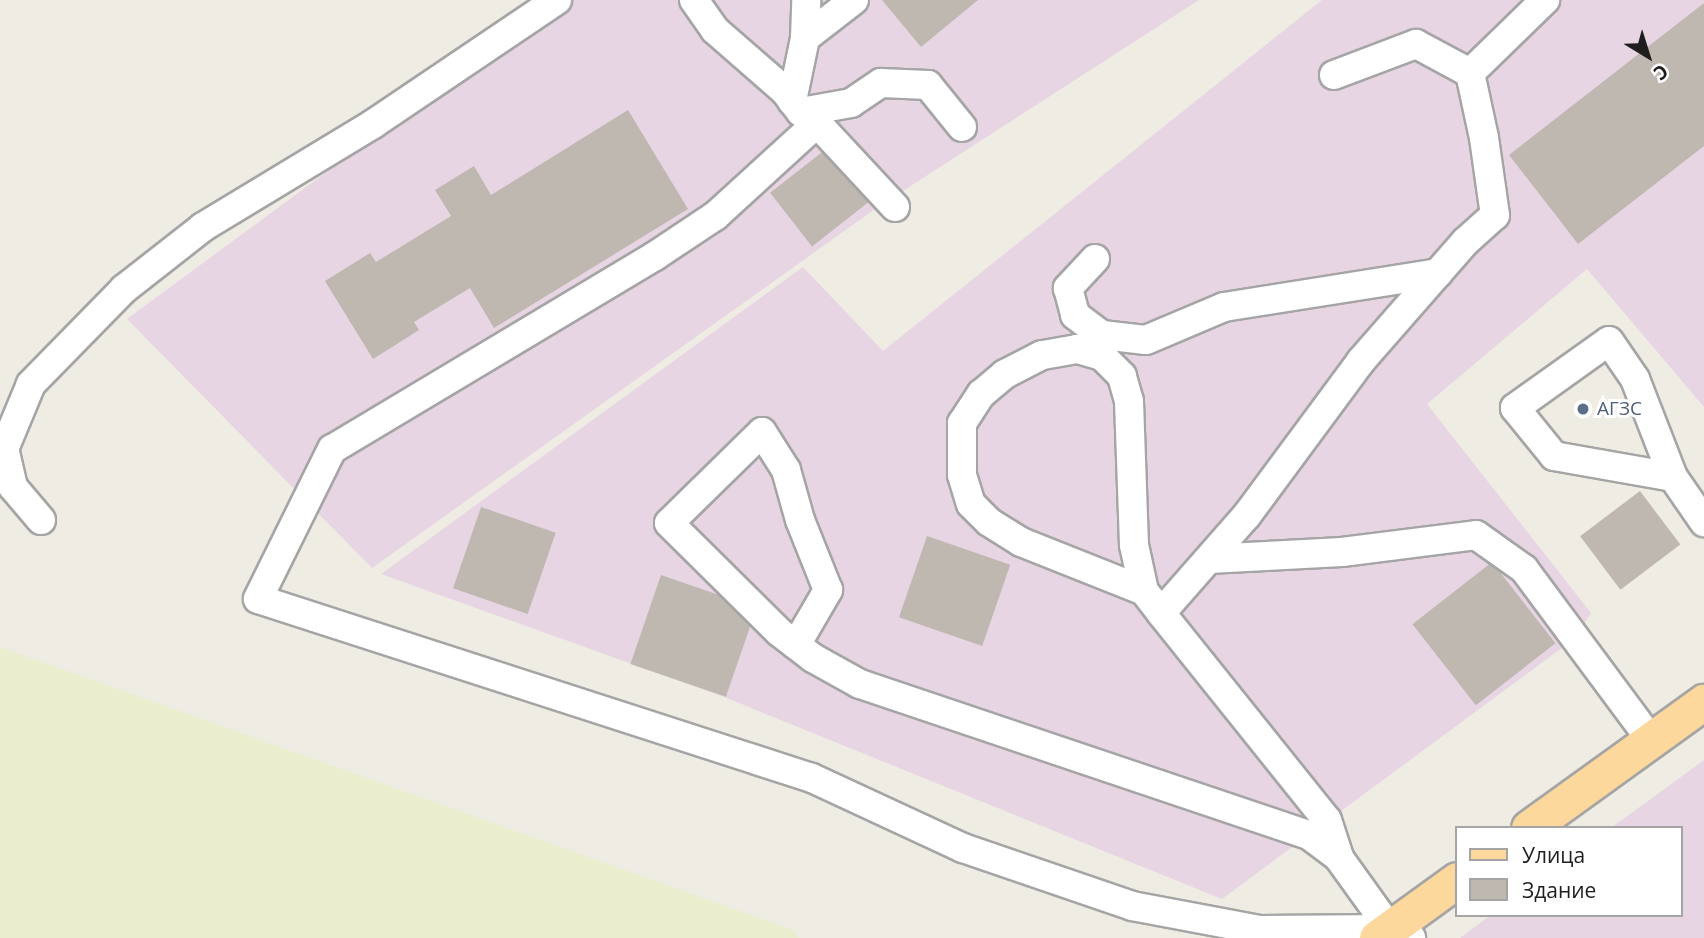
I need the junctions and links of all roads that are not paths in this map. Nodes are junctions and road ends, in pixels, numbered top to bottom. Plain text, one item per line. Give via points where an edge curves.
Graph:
1 (557, 0) edge
2 (694, 0) edge
3 (806, 0) edge
4 (854, 0) edge
5 (1545, 0) edge
6 (805, 38) junction
7 (1470, 73) junction
8 (1334, 75) dead end
9 (803, 112) junction
10 (962, 127) dead end
11 (895, 207) dead end
12 (1095, 259) dead end
13 (1438, 273) junction
14 (1146, 340) junction
15 (1102, 346) junction
16 (1122, 376) junction
17 (1672, 477) junction
18 (41, 520) dead end
19 (1704, 522) edge
20 (1209, 559) junction
21 (1152, 602) junction
22 (796, 645) junction
23 (1704, 702) edge
24 (1651, 740) junction
25 (1532, 826) edge
26 (1339, 858) junction
27 (1456, 881) edge
28 (1393, 935) edge

1 - 18 street via 373,124 203,228 124,289 30,384 4,449 13,487
2 - 9 street via 715,30 785,90
3 - 6 street
4 - 6 street
5 - 7 street
6 - 9 street
7 - 8 street via 1416,44
7 - 13 street via 1495,215
9 - 10 street via 851,103 881,83 928,85
9 - 11 street
9 - 28 street via 715,216 332,449 258,599 812,778 963,848 1132,906 1260,930
12 - 15 street via 1068,288 1075,315
13 - 14 street via 1224,307
13 - 20 street via 1360,360 1247,515
14 - 15 street
14 - 16 street
15 - 16 street
15 - 21 street via 1042,355 1005,374 981,394 962,423 962,475 971,504 989,522 1021,542
16 - 21 street via 1129,401 1134,545
17 - 17 street via 1635,379 1609,341 1515,408 1554,456
17 - 19 street
20 - 21 street
20 - 24 street via 1342,552 1476,535 1524,569
21 - 26 street via 1327,820
22 - 22 street via 669,523 762,432 786,470 828,590
22 - 26 street via 860,684 1308,835
23 - 24 main road
24 - 25 main road
26 - 28 street
27 - 28 main road

